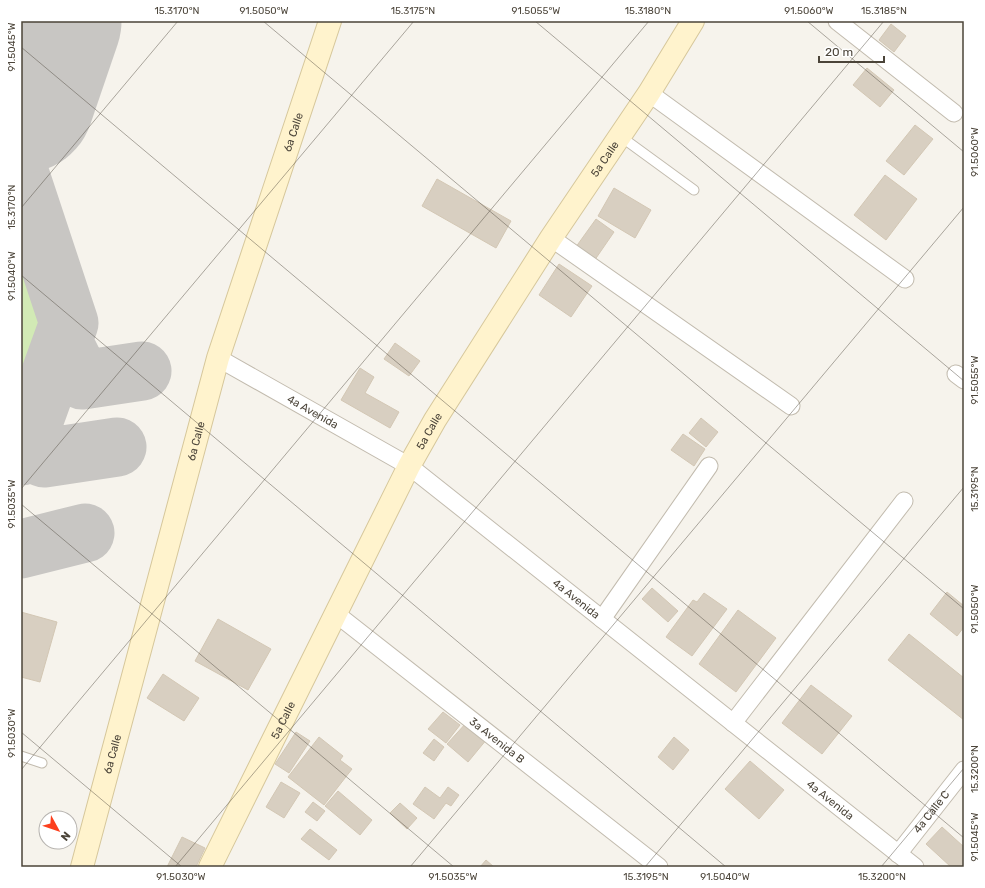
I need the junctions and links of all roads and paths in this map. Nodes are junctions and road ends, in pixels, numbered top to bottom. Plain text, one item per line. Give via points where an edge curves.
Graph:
1 (330, 21) edge
2 (693, 21) edge
3 (837, 21) edge
4 (649, 93) junction
5 (954, 113) dead end
6 (620, 136) junction
7 (694, 190) dead end
8 (551, 238) junction
9 (905, 279) dead end
10 (218, 358) junction
11 (791, 406) dead end
12 (409, 466) junction
13 (709, 466) dead end
14 (904, 501) dead end
15 (335, 613) junction
16 (602, 619) junction
17 (733, 723) junction
18 (21, 756) edge
19 (42, 764) dead end
20 (964, 770) edge
21 (898, 854) junction
22 (82, 867) edge
23 (210, 867) edge
24 (659, 867) edge
25 (915, 867) edge

1 - 10 main road, 6a Calle
2 - 4 main road, 5a Calle
3 - 5 street
4 - 6 main road, 5a Calle
4 - 9 street
6 - 7 lane
6 - 8 main road, 5a Calle
8 - 11 street
8 - 12 main road, 5a Calle via 435,420
10 - 12 street, 4a Avenida
10 - 22 main road, 6a Calle
12 - 15 main road, 5a Calle
12 - 16 street, 4a Avenida
13 - 16 street
14 - 17 street
15 - 23 main road, 5a Calle
15 - 24 street, 3a Avenida B
16 - 17 street, 4a Avenida
17 - 21 street, 4a Avenida
18 - 19 lane
20 - 21 street, 4a Calle C
21 - 25 street, 4a Avenida

